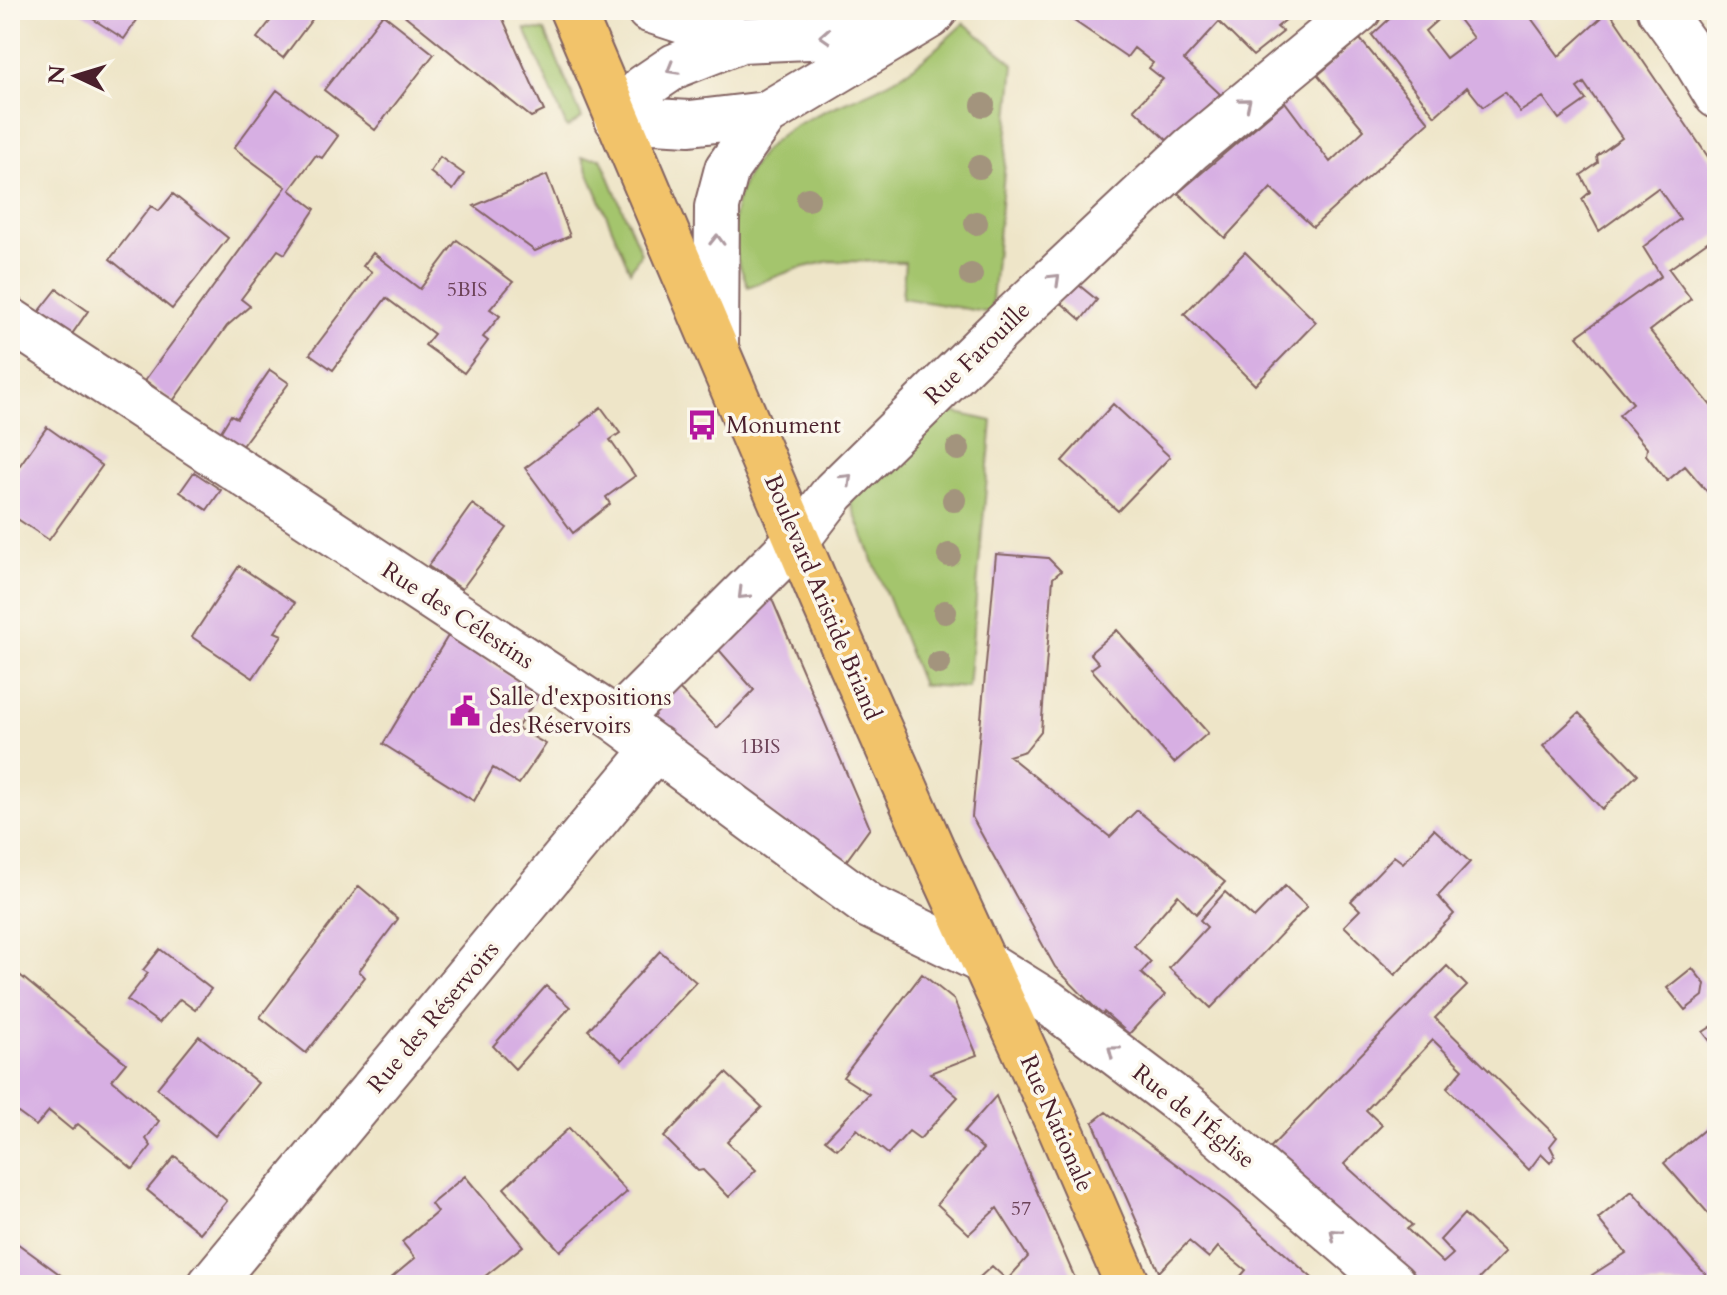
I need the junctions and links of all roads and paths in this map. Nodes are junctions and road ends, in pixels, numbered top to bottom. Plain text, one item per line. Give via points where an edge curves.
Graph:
1 (572, 10) edge
2 (649, 10) edge
3 (1359, 10) edge
4 (1660, 10) edge
5 (919, 21) edge
6 (741, 40) junction
7 (1703, 40) edge
8 (1717, 96) edge
9 (766, 114) junction
10 (617, 119) junction
11 (10, 320) edge
12 (716, 346) junction
13 (798, 539) junction
14 (617, 720) junction
15 (656, 748) junction
16 (984, 962) junction
17 (210, 1285) edge
18 (1128, 1285) edge
19 (1394, 1285) edge

1 - 10 main road, Boulevard Aristide Briand
2 - 6 street
13 -> 3 street, Rue Farouille via 834,492 999,330 1191,149
4 - 7 street
5 -> 6 street
5 - 9 street
6 -> 10 street via 675,66 644,87
7 - 8 street
9 - 10 street via 690,123
12 -> 9 street via 717,207 727,169
10 - 12 main road, Boulevard Aristide Briand
11 - 14 street, Rue des Célestins
12 - 13 main road, Boulevard Aristide Briand
13 -> 14 street, Rue Farouille
13 - 16 main road, Boulevard Aristide Briand
14 - 15 street, Rue des Célestins
15 - 16 street, Rue des Célestins via 869,906
15 - 17 street, Rue des Réservoirs
16 - 18 main road, Rue Nationale
19 -> 16 street, Rue de l'Église via 1192,1111 1048,1002

